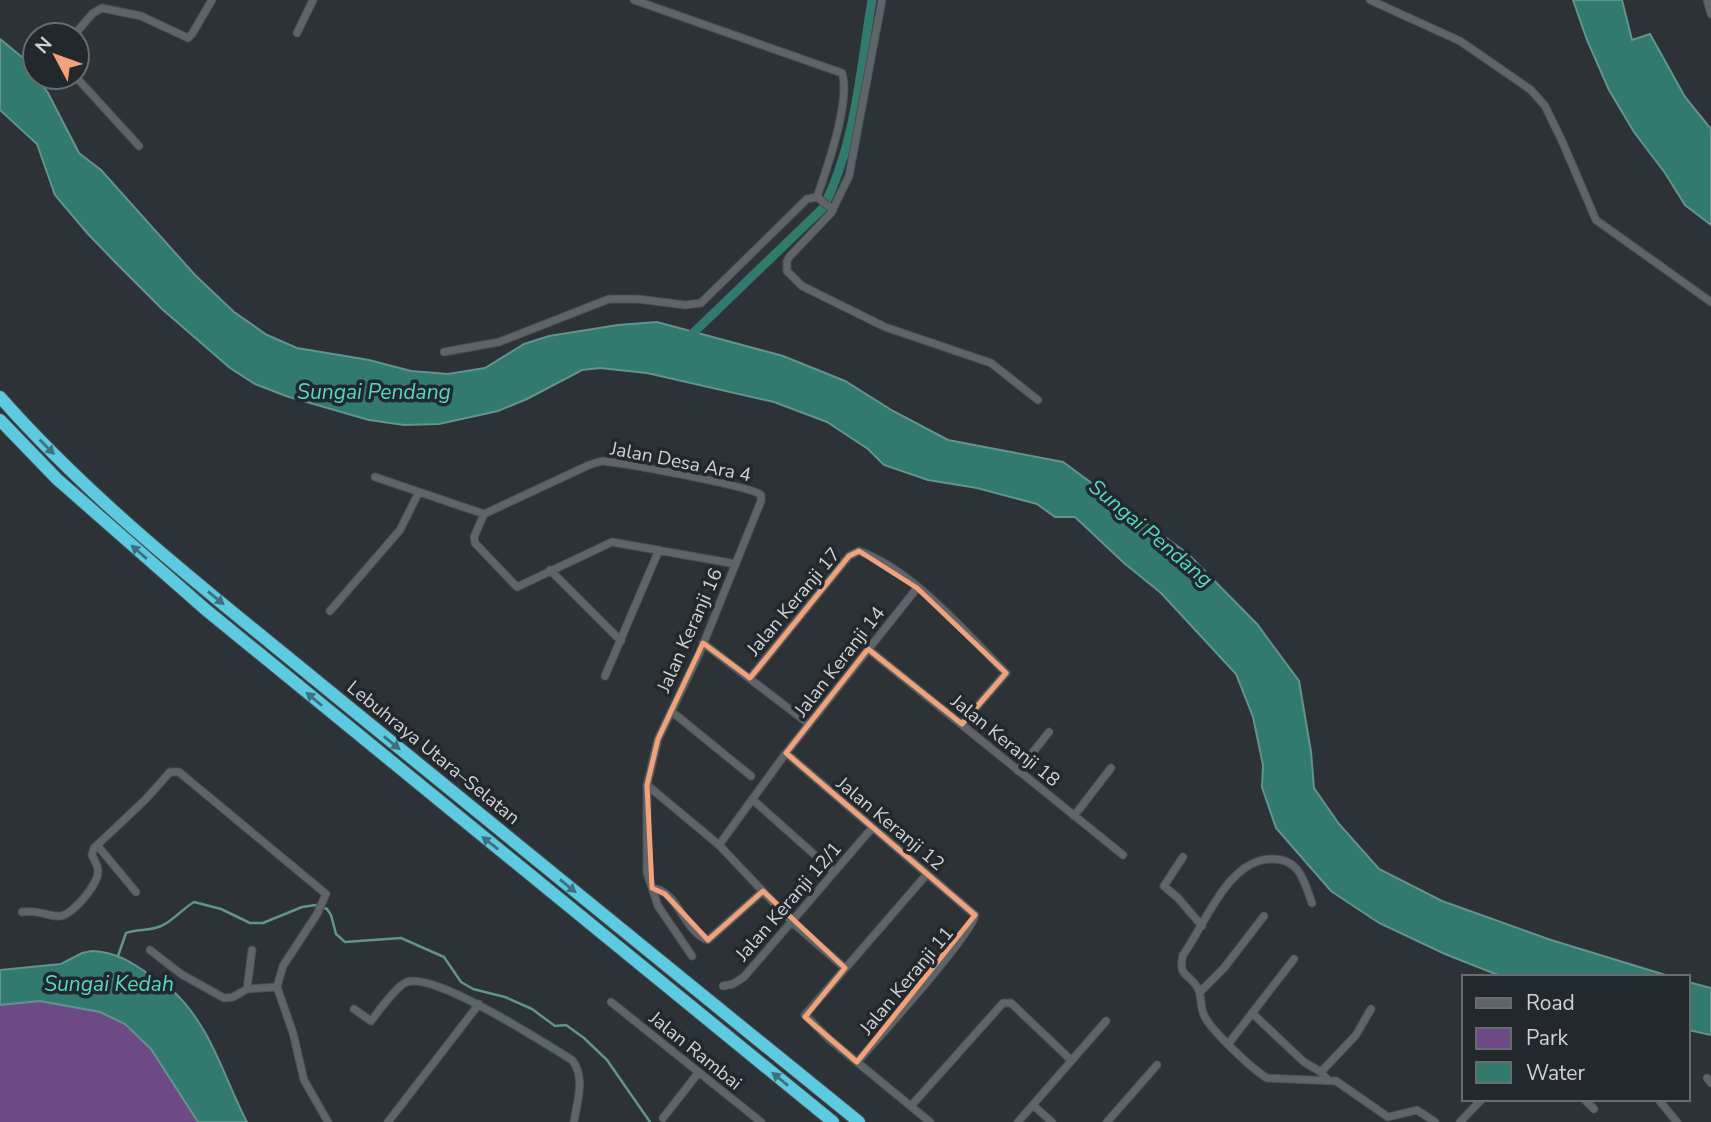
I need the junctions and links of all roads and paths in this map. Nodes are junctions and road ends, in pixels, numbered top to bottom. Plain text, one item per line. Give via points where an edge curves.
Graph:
1 (212, 0) edge
2 (313, 0) edge
3 (634, 0) edge
4 (882, 0) edge
5 (1370, 0) edge
6 (1707, 0) edge
7 (1711, 14) edge
8 (86, 21) edge
9 (297, 33) dead end
10 (89, 91) edge
11 (139, 146) dead end
12 (818, 198) junction
13 (830, 207) junction
14 (1711, 302) edge
15 (444, 352) dead end
16 (0, 397) edge
17 (1038, 400) dead end
18 (0, 420) edge
19 (375, 477) dead end
20 (757, 491) joint
21 (419, 492) junction
22 (484, 514) junction
23 (659, 550) junction
24 (736, 564) junction
25 (550, 570) junction
26 (917, 588) junction
27 (330, 611) dead end
28 (621, 641) junction
29 (703, 643) junction
30 (869, 649) junction
31 (605, 676) dead end
32 (750, 678) junction
33 (671, 711) junction
34 (809, 724) junction
35 (962, 724) junction
36 (1049, 733) dead end
37 (786, 753) junction
38 (1111, 768) dead end
39 (1018, 771) junction
40 (751, 776) dead end
41 (647, 785) junction
42 (753, 800) junction
43 (1074, 816) junction
44 (872, 828) junction
45 (97, 845) junction
46 (719, 845) junction
47 (1123, 855) dead end
48 (1183, 857) dead end
49 (834, 872) junction
50 (927, 874) junction
51 (652, 888) junction
52 (763, 891) junction
53 (136, 892) dead end
54 (1312, 903) dead end
55 (22, 912) dead end
56 (975, 915) joint
57 (1264, 916) dead end
58 (792, 922) junction
59 (1202, 926) junction
60 (150, 950) dead end
61 (252, 950) dead end
62 (692, 956) dead end
63 (1294, 959) dead end
64 (845, 968) junction
65 (723, 986) dead end
66 (277, 987) junction
67 (247, 989) junction
68 (1200, 992) junction
69 (611, 1002) dead end
70 (479, 1004) junction
71 (354, 1009) dead end
72 (1371, 1009) dead end
73 (1252, 1013) junction
74 (1106, 1021) dead end
75 (1229, 1043) junction
76 (1071, 1060) junction
77 (857, 1062) junction
78 (1157, 1065) dead end
79 (699, 1072) junction
80 (1321, 1072) junction
81 (1327, 1079) junction
82 (1480, 1101) edge
83 (1586, 1101) edge
84 (1660, 1101) edge
85 (1033, 1105) junction
86 (911, 1106) junction
87 (1594, 1109) dead end
88 (663, 1118) dead end
89 (1388, 1119) edge
90 (328, 1122) edge
91 (388, 1122) edge
92 (574, 1122) edge
93 (761, 1122) edge
94 (833, 1122) edge
95 (859, 1122) edge
96 (930, 1122) edge
97 (1018, 1122) edge
98 (1052, 1122) edge
99 (1107, 1122) edge
100 (1435, 1122) edge
101 (1460, 1122) edge
102 (1676, 1122) edge

1 - 8 street via 188,38 141,16 102,8
2 - 9 street
3 - 12 street via 842,73 836,139
4 - 13 street via 853,161 846,184
5 - 14 street via 1460,41 1531,90 1545,106 1596,220
6 - 7 street
10 - 11 street
12 - 13 street
12 - 15 street via 802,203 701,303 609,299 499,342
13 - 17 street via 790,256 786,266 790,276 886,327 991,363
16 -> 95 highway, Lebuhraya Utara–Selatan via 75,475 185,572
94 -> 18 highway, Lebuhraya Utara–Selatan via 205,609 57,479
19 - 21 street
20 - 22 street, Jalan Desa Ara 4 via 602,461
20 - 24 street, Jalan Keranji 16 via 761,500
21 - 22 street
21 - 27 street via 400,530
22 - 25 street via 475,543 517,587
23 - 24 street
23 - 25 street via 612,542
23 - 28 street
24 - 29 street, Jalan Keranji 16
25 - 28 street
26 - 30 street, Jalan Keranji 14
26 - 32 street, Jalan Keranji 17 via 888,565 855,551
26 - 35 street via 1006,673
28 - 31 street
29 - 32 street
29 - 33 street, Jalan Keranji 16
30 - 34 street, Jalan Keranji 14
30 - 35 street, Jalan Keranji 18
32 - 34 street
33 - 40 street
33 - 41 street, Jalan Keranji 16 via 655,747
34 - 37 street, Jalan Keranji 14
35 - 39 street, Jalan Keranji 18
36 - 39 street
37 - 42 street, Jalan Keranji 14
37 - 44 street, Jalan Keranji 12
38 - 43 street
39 - 43 street, Jalan Keranji 18
41 - 46 street
41 - 51 street, Jalan Keranji 16 via 647,873
42 - 46 street, Jalan Keranji 14
42 - 49 street
43 - 47 street, Jalan Keranji 18
44 - 49 street, Jalan Keranji 12/1
44 - 50 street, Jalan Keranji 12
45 - 53 street
45 - 55 street via 92,855 98,866 96,880 69,912 56,916 36,910
45 - 66 street via 177,771 323,890 326,897 283,966
46 - 52 street
48 - 59 street via 1164,886
49 - 58 street, Jalan Keranji 12/1
50 - 56 street, Jalan Keranji 12
50 - 64 street
51 - 52 street via 665,894 697,935 708,940
51 - 62 street, Jalan Keranji 16 via 662,912
52 - 58 street
54 - 59 street via 1296,866 1282,859 1259,860 1231,879
56 - 77 street, Jalan Keranji 11 via 960,941
57 - 68 street
58 - 64 street
58 - 65 street, Jalan Keranji 12/1 via 744,976
59 - 68 street via 1181,965
60 - 67 street via 220,996 233,997
61 - 67 street
63 - 73 street
64 - 77 street via 806,1013 806,1019
66 - 67 street
66 - 90 street via 304,1080
68 - 75 street via 1203,1015
69 - 79 street, Jalan Rambai
70 - 71 street via 411,980 402,984 371,1021
70 - 91 street
70 - 92 street via 577,1066 580,1078
72 - 80 street via 1356,1035
73 - 75 street
73 - 80 street
74 - 76 street
75 - 81 street via 1267,1078
76 - 85 street
76 - 86 street via 1011,1003 1000,1005
77 - 86 street
78 - 99 street
79 - 88 street
79 - 93 street, Jalan Rambai
80 - 81 street
81 - 89 street via 1348,1088
82 - 101 street
83 - 87 street
84 - 102 street
85 - 97 street
85 - 98 street
86 - 96 street
89 - 100 street via 1417,1110

